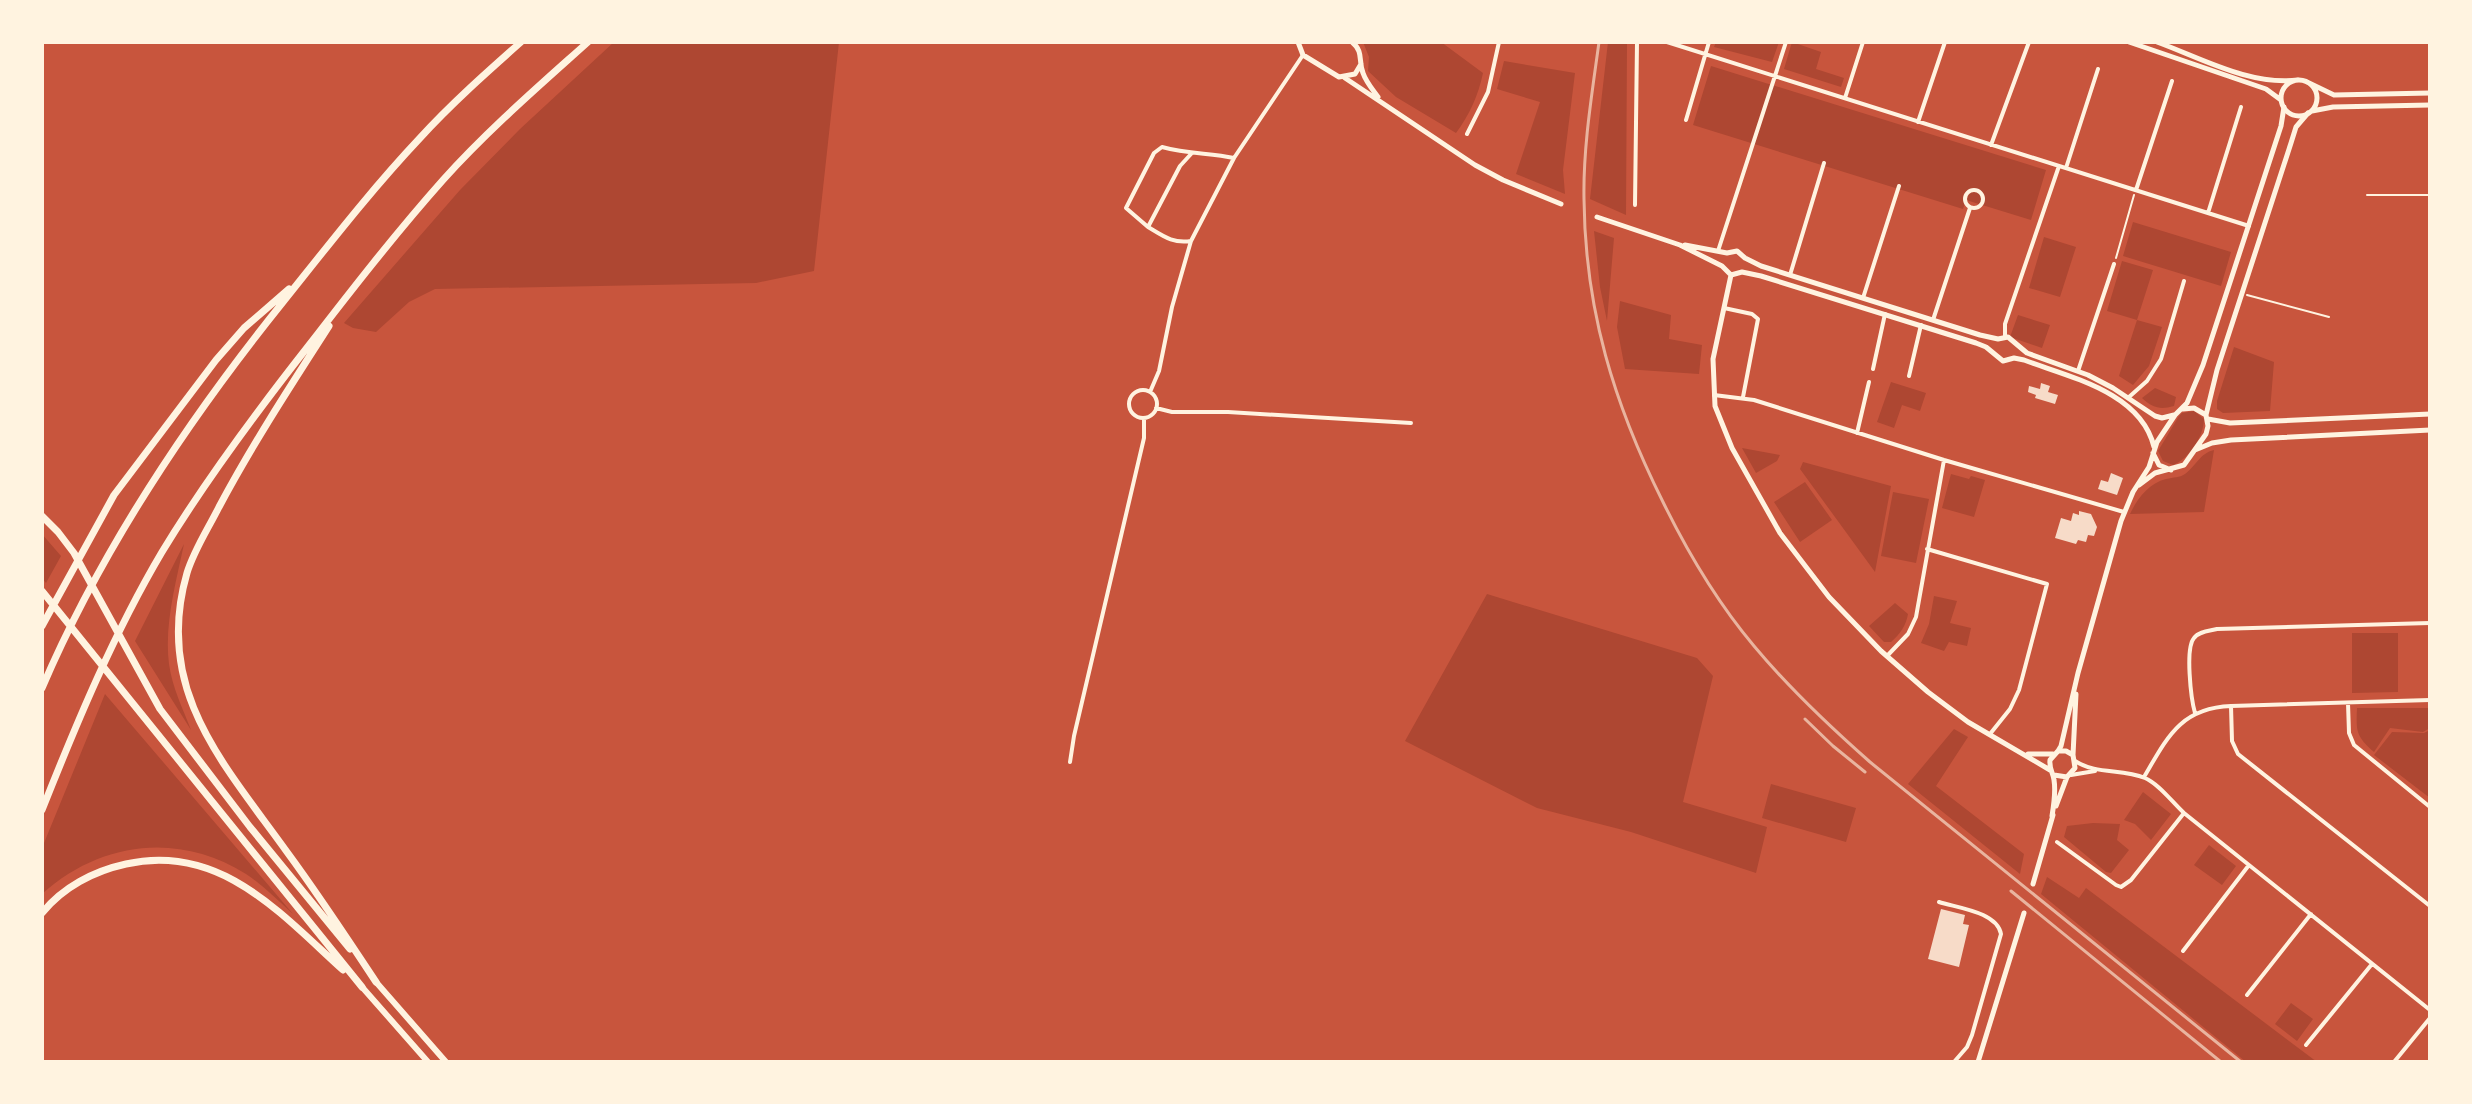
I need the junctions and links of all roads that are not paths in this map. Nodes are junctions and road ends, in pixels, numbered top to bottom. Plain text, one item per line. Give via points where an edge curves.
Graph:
1 (521, 42) edge
2 (588, 42) edge
3 (1352, 42) edge
4 (1499, 42) edge
5 (1637, 42) edge
6 (1667, 42) edge
7 (1709, 42) edge
8 (1786, 42) edge
9 (1863, 42) edge
10 (1945, 42) edge
11 (2029, 42) edge
12 (2129, 42) edge
13 (2157, 42) edge
14 (1296, 43) edge
15 (1705, 54) junction
16 (1303, 55) junction
17 (1361, 64) junction
18 (2098, 69) dead end
19 (1775, 76) junction
20 (1345, 78) junction
21 (2298, 80) junction
22 (2172, 81) dead end
23 (2307, 82) junction
24 (2430, 93) edge
25 (1845, 98) junction
26 (1381, 101) junction
27 (2283, 104) junction
28 (2430, 105) edge
29 (2241, 107) dead end
30 (2310, 112) junction
31 (1686, 120) dead end
32 (1918, 122) junction
33 (1467, 134) dead end
34 (1991, 145) junction
35 (1191, 154) junction
36 (1234, 158) junction
37 (1824, 163) dead end
38 (2059, 166) junction
39 (2066, 168) junction
40 (1899, 186) dead end
41 (2136, 190) junction
42 (1561, 204) dead end
43 (1635, 205) dead end
44 (1970, 208) junction
45 (2208, 213) junction
46 (1597, 217) dead end
47 (2249, 226) junction
48 (1148, 227) junction
49 (1191, 241) junction
50 (1680, 245) junction
51 (1718, 251) junction
52 (1727, 253) junction
53 (1745, 258) junction
54 (2114, 264) road end
55 (1722, 266) junction
56 (1742, 272) junction
57 (1731, 275) junction
58 (1790, 275) junction
59 (303, 277) junction
60 (2184, 281) dead end
61 (353, 289) junction
62 (1863, 298) junction
63 (1724, 308) junction
64 (1885, 314) junction
65 (1933, 320) junction
66 (1921, 325) junction
67 (2002, 338) junction
68 (2017, 346) junction
69 (1994, 353) junction
70 (2014, 358) junction
71 (1873, 369) dead end
72 (2078, 371) junction
73 (1909, 376) dead end
74 (1869, 382) dead end
75 (1150, 392) junction
76 (1714, 395) junction
77 (1743, 397) junction
78 (2129, 397) junction
79 (1156, 408) junction
80 (2177, 412) junction
81 (2430, 414) edge
82 (2207, 417) junction
83 (1144, 418) junction
84 (1411, 423) dead end
85 (2430, 430) edge
86 (1857, 433) junction
87 (2154, 450) junction
88 (2195, 450) junction
89 (1944, 460) junction
90 (2172, 470) junction
91 (2133, 492) junction
92 (2124, 512) junction
93 (42, 516) edge
94 (1927, 549) junction
95 (42, 591) edge
96 (2430, 623) edge
97 (42, 626) edge
98 (1887, 656) junction
99 (2078, 673) junction
100 (43, 686) edge
101 (2430, 700) edge
102 (2348, 702) junction
103 (2231, 706) junction
104 (2195, 713) junction
105 (1990, 734) junction
106 (2019, 752) junction
107 (2056, 752) junction
108 (2074, 758) junction
109 (1070, 762) dead end
110 (2098, 771) junction
111 (2052, 773) junction
112 (2069, 776) junction
113 (2144, 777) junction
114 (2430, 807) edge
115 (42, 810) edge
116 (2184, 813) junction
117 (2052, 816) junction
118 (2057, 842) dead end
119 (2249, 865) junction
120 (2033, 884) dead end
121 (1939, 902) dead end
122 (2430, 906) edge
123 (42, 913) edge
124 (2024, 913) dead end
125 (2311, 914) junction
126 (2183, 951) dead end
127 (2372, 964) junction
128 (376, 982) junction
129 (362, 987) junction
130 (2247, 995) dead end
131 (2430, 1010) edge
132 (2430, 1018) edge
133 (2306, 1045) dead end
134 (428, 1062) edge
135 (446, 1062) edge
136 (1954, 1062) edge
137 (1978, 1062) edge
138 (2394, 1062) edge

1 - 59 highway via 418,140
2 - 61 highway via 463,159
3 - 17 street via 1361,53
4 - 33 street via 1488,92
5 - 43 street
6 - 15 street
7 - 15 street
8 - 19 street
9 - 25 street
10 - 32 street
11 - 34 street
12 - 27 street via 2266,89
13 - 21 street via 2262,79
14 - 16 street
15 - 19 street
15 - 31 street
16 - 20 street
16 - 36 street
17 - 20 street
17 - 26 street
18 - 39 street
19 - 25 street
19 - 51 street
20 - 26 street
21 - 23 street
21 - 27 street via 2288,84
22 - 41 street
23 - 24 street via 2334,95
23 - 30 street via 2316,93
25 - 32 street
26 - 42 street via 1475,165
27 - 30 street via 2298,116
27 - 47 street
28 - 30 street
29 - 45 street
30 - 82 street via 2296,127 2214,378
32 - 34 street
34 - 38 street
35 - 36 street
35 - 48 street
35 - 48 street via 1162,147 1154,153 1126,208
36 - 49 street
37 - 58 street
38 - 39 street
38 - 67 street
39 - 41 street
40 - 62 street
41 - 45 street
44 - 44 street via 1983,202 1979,192 1966,195
44 - 65 street
45 - 47 street
46 - 50 street
47 - 80 street via 2203,365 2187,403
48 - 49 street via 1170,241
49 - 75 street
50 - 51 street
50 - 55 street
51 - 52 street
52 - 53 street via 1737,251
52 - 55 street
53 - 56 street
53 - 58 street
54 - 72 street
55 - 57 street
56 - 57 street
56 - 64 street
57 - 63 street
58 - 62 street
59 - 97 highway via 216,360 114,495
59 - 100 highway via 224,376 131,514
60 - 78 street via 2161,359
61 - 115 highway via 261,408 162,553 134,602
61 - 128 highway via 246,458 200,543 187,572 178,649 190,701 218,755
62 - 65 street
63 - 76 street via 1713,359
63 - 77 street via 1758,319
64 - 66 street
64 - 71 street
65 - 67 street
66 - 69 street
66 - 73 street
67 - 68 street via 2011,338
67 - 69 street
68 - 70 street
68 - 72 street
69 - 70 street via 2003,361
70 - 87 street via 2085,382 2124,404 2147,428
72 - 78 street
74 - 86 street
75 - 79 street
75 - 83 street via 1138,390 1129,399 1130,411
76 - 77 street
76 - 98 street via 1732,448 1780,533 1829,597
77 - 86 street
78 - 80 street via 2155,416
79 - 83 street
79 - 84 street
80 - 82 street via 2194,408
80 - 87 street
81 - 82 street via 2230,423
82 - 88 street via 2206,434
83 - 109 street via 1144,438
85 - 88 street via 2231,440
86 - 89 street
87 - 90 street via 2159,465
87 - 91 street
88 - 90 street via 2184,465
89 - 92 street
89 - 94 street
90 - 91 street via 2155,473
91 - 92 street
92 - 99 street
93 - 128 highway via 74,553 160,709
94 - 98 street via 1916,617
94 - 105 street via 2047,584 2019,690
95 - 129 highway
96 - 104 street via 2217,629 2199,634 2189,651
98 - 105 street
99 - 107 street
99 - 108 street
101 - 102 street
102 - 103 street
102 - 114 street via 2354,745
103 - 104 street
103 - 122 street via 2232,741 2238,754
104 - 113 street via 2167,739
105 - 106 street
106 - 107 street
106 - 111 street
107 - 108 street via 2066,751
107 - 111 street via 2049,764
108 - 110 street
108 - 112 street
110 - 112 street
110 - 113 street
111 - 112 street
111 - 117 street
112 - 117 street
113 - 116 street
116 - 118 street via 2121,887
116 - 119 street
117 - 120 street
119 - 125 street
119 - 126 street
121 - 136 street via 1990,918 2001,934 1972,1035
123 - 129 highway via 87,876 113,867 158,859 202,865 247,886
124 - 137 street
125 - 127 street
125 - 130 street
127 - 131 street
127 - 133 street
128 - 135 main road
129 - 134 main road
132 - 138 street

